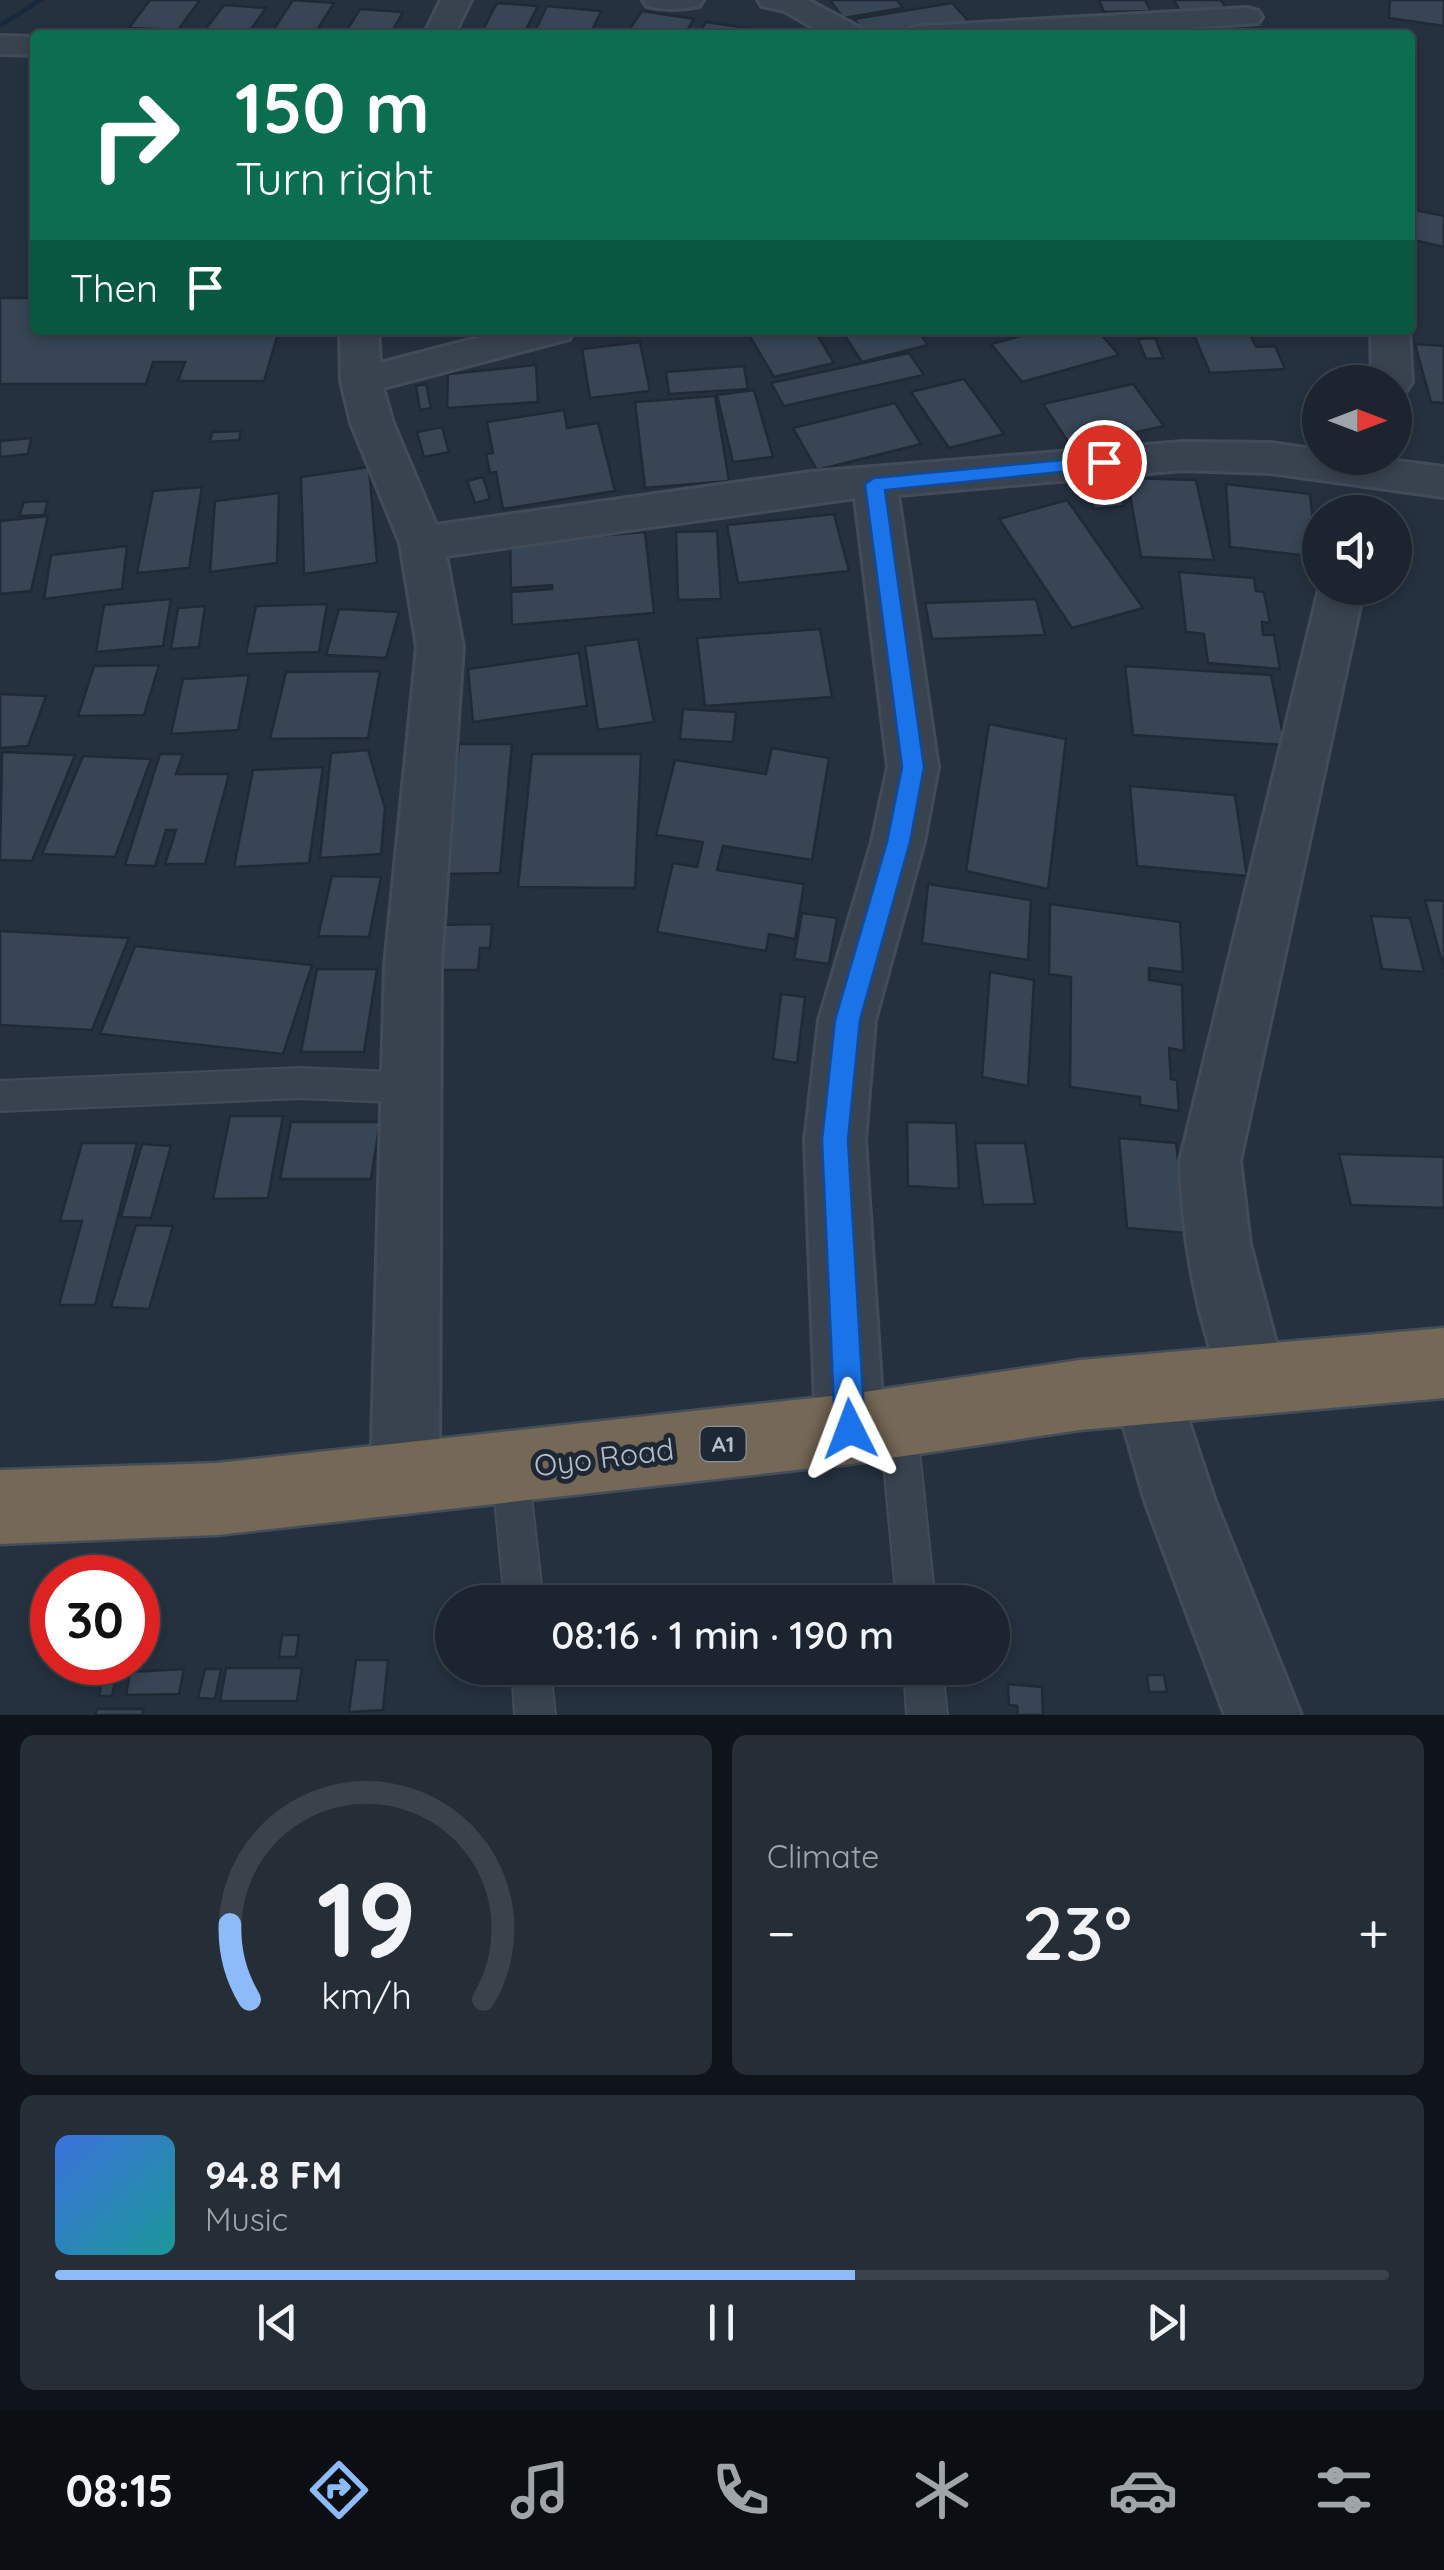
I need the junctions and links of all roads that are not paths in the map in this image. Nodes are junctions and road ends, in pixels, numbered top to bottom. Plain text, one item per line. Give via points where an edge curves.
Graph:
1 (456, 0) edge
2 (658, 0) edge
3 (688, 0) edge
4 (773, 0) edge
5 (1248, 17) dead end
6 (441, 30) edge
7 (840, 30) edge
8 (1013, 30) edge
9 (518, 335) edge
10 (1390, 335) edge
11 (360, 356) edge
12 (1391, 365) edge
13 (1302, 463) edge
14 (1387, 475) edge
15 (1444, 482) edge
16 (874, 484) junction
17 (422, 543) junction
18 (1337, 605) edge
19 (414, 1088) junction
20 (0, 1096) edge
21 (1444, 1363) edge
22 (1252, 1377) junction
23 (1146, 1389) junction
24 (874, 1425) junction
25 (510, 1468) junction
26 (405, 1480) junction
27 (0, 1507) edge
28 (522, 1585) edge
29 (912, 1585) edge
30 (532, 1685) edge
31 (924, 1685) edge
32 (535, 1715) edge
33 (927, 1715) edge
34 (1263, 1715) edge

1 - 6 street
2 - 3 street
4 - 7 street
5 - 8 street
9 - 11 street
10 - 12 street
11 - 17 street via 372,423
13 - 16 street via 1183,456
14 - 15 street
16 - 17 street via 811,487
16 - 24 street via 913,767 848,1020 835,1140
17 - 19 street via 440,647 414,965
18 - 22 street via 1210,1161 1220,1257
19 - 20 lane via 300,1083
19 - 26 street
21 - 22 highway, Oyo Road / A1
22 - 23 highway, Oyo Road / A1
23 - 24 highway, Oyo Road / A1
23 - 34 street via 1180,1501
24 - 25 highway, Oyo Road / A1
24 - 29 lane
25 - 26 highway, Oyo Road / A1
25 - 28 lane
26 - 27 highway, Oyo Road / A1 via 216,1499
30 - 32 lane
31 - 33 lane

